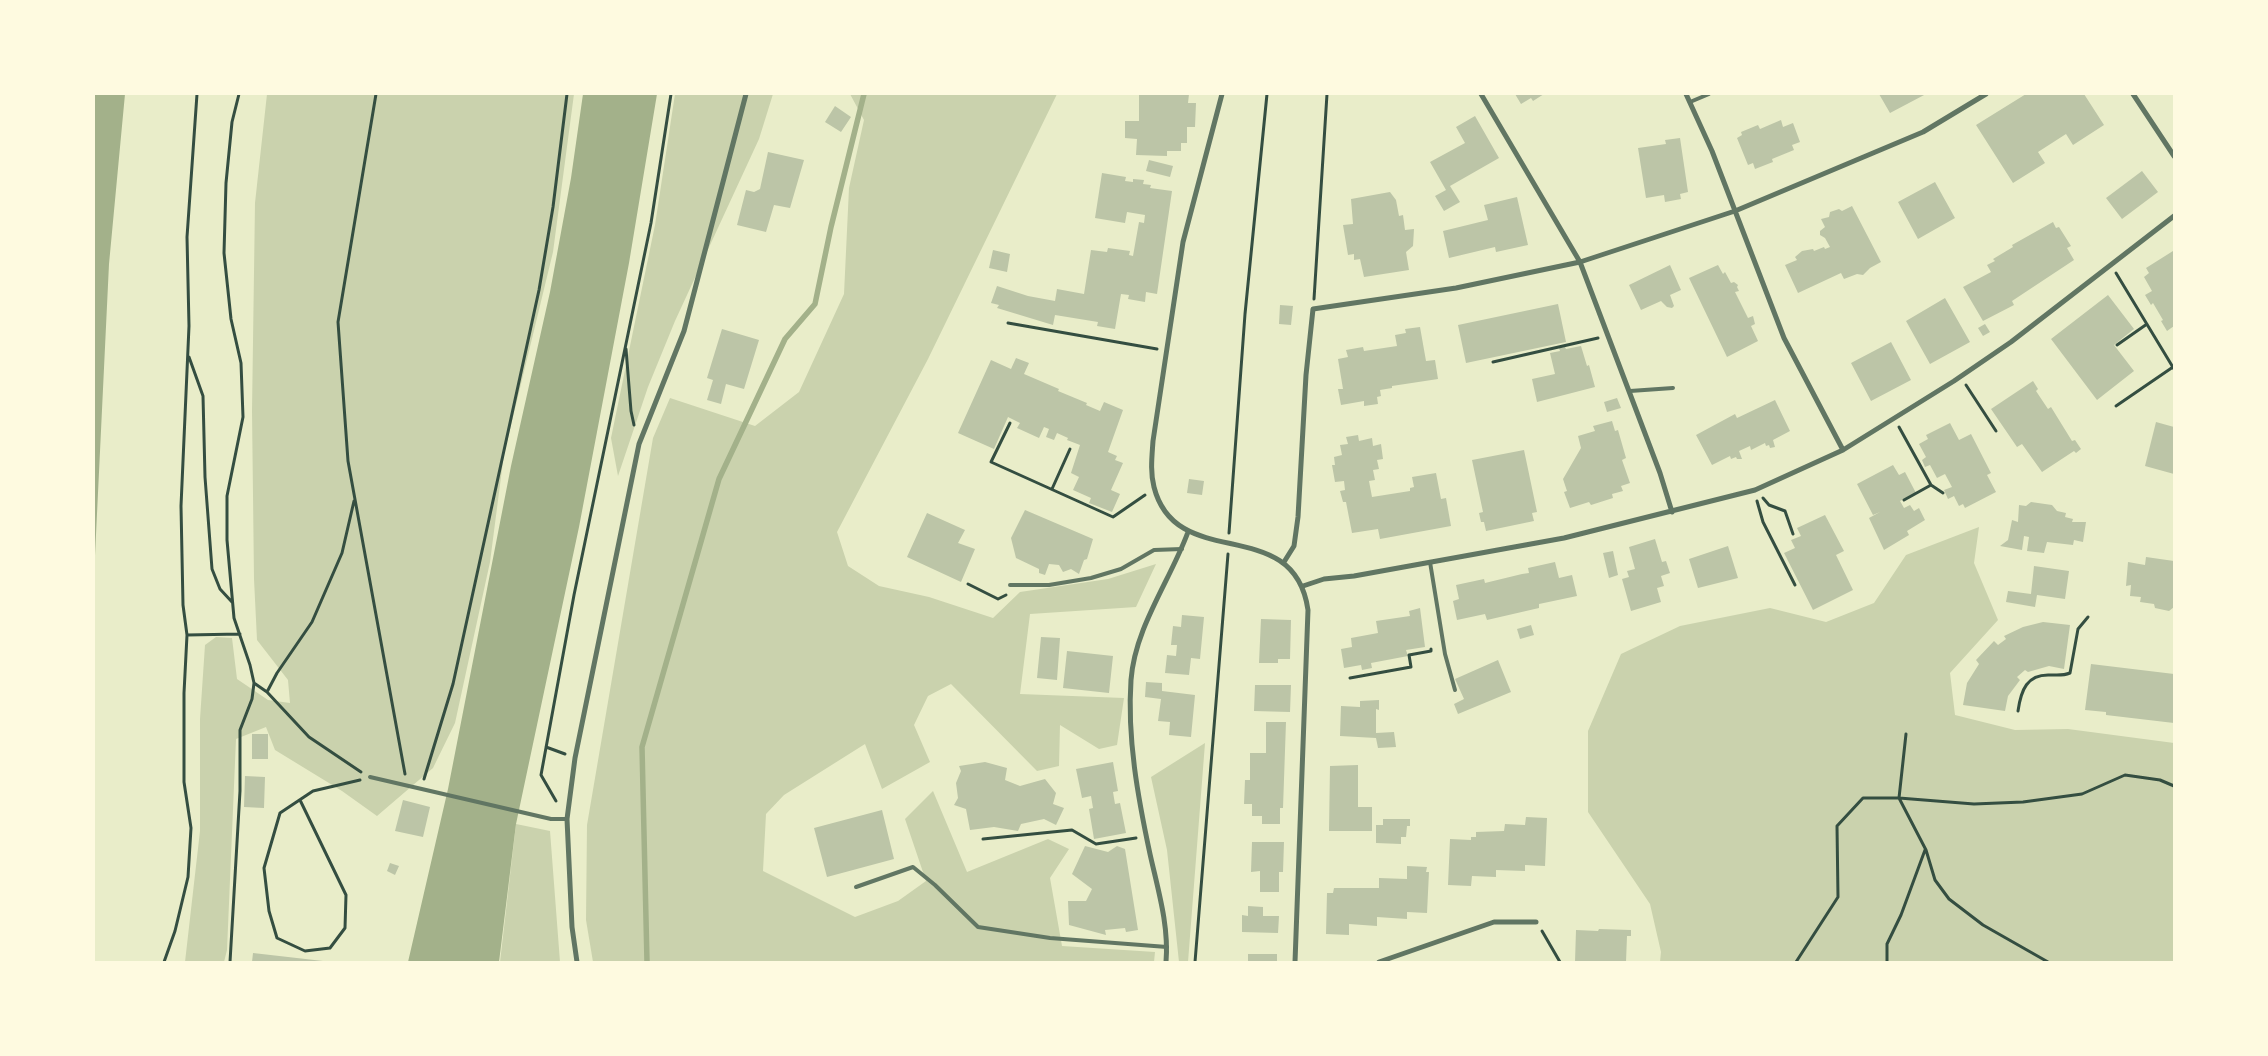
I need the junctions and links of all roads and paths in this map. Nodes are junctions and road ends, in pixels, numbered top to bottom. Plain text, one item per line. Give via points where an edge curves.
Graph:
1 (197, 94) edge
2 (239, 94) edge
3 (376, 94) edge
4 (567, 94) edge
5 (671, 94) edge
6 (746, 94) edge
7 (1222, 94) edge
8 (1267, 94) edge
9 (1327, 94) edge
10 (1481, 94) edge
11 (1686, 94) edge
12 (1709, 94) edge
13 (1986, 94) edge
14 (2134, 94) edge
15 (1690, 102) junction
16 (2174, 156) edge
17 (1735, 211) junction
18 (2174, 216) edge
19 (1580, 262) junction
20 (2111, 264) junction
21 (1313, 309) junction
22 (1008, 323) dead end
23 (2147, 324) junction
24 (1608, 335) junction
25 (626, 343) junction
26 (2117, 345) dead end
27 (1167, 351) junction
28 (188, 353) junction
29 (1493, 362) dead end
30 (2174, 368) edge
31 (1960, 376) junction
32 (1673, 388) dead end
33 (1630, 390) junction
34 (2116, 406) dead end
35 (1894, 418) junction
36 (1010, 423) dead end
37 (1996, 430) dead end
38 (639, 444) junction
39 (1070, 449) dead end
40 (1843, 450) junction
41 (1931, 485) junction
42 (1052, 489) junction
43 (1154, 489) junction
44 (1754, 491) junction
45 (1943, 493) dead end
46 (355, 497) junction
47 (1904, 500) dead end
48 (1672, 512) junction
49 (1229, 519) dead end
50 (1188, 532) junction
51 (1793, 534) dead end
52 (1182, 549) junction
53 (1284, 562) junction
54 (1430, 562) junction
55 (1227, 563) dead end
56 (968, 584) dead end
57 (1010, 585) dead end
58 (1024, 585) junction
59 (1795, 585) dead end
60 (1303, 586) junction
61 (232, 602) junction
62 (2088, 617) dead end
63 (240, 634) junction
64 (187, 635) junction
65 (1430, 641) dead end
66 (1350, 678) dead end
67 (254, 683) junction
68 (1455, 690) dead end
69 (268, 692) junction
70 (2018, 711) dead end
71 (1906, 734) dead end
72 (546, 747) junction
73 (575, 758) junction
74 (370, 778) joint
75 (355, 781) dead end
76 (408, 786) junction
77 (2174, 786) edge
78 (421, 790) junction
79 (1899, 798) junction
80 (300, 800) junction
81 (567, 819) junction
82 (1147, 837) junction
83 (983, 839) dead end
84 (1926, 850) junction
85 (856, 887) dead end
86 (1536, 922) joint
87 (1168, 947) junction
88 (164, 962) edge
89 (230, 962) edge
90 (578, 962) edge
91 (1166, 962) edge
92 (1195, 962) edge
93 (1295, 962) edge
94 (1379, 962) edge
95 (1560, 962) edge
96 (1796, 962) edge
97 (1887, 962) edge
98 (2048, 962) edge

1 - 28 path via 187,237
2 - 61 path via 232,122 226,183 224,253 231,319 241,363 243,417 227,496
3 - 46 path via 338,322 348,461
4 - 78 path via 553,207 538,290 453,684
5 - 25 path via 651,223
6 - 38 street via 684,331
7 - 27 street via 1183,242
8 - 49 path
9 - 21 path
10 - 19 street
11 - 15 street
12 - 15 lane
13 - 17 street via 1923,132
14 - 16 street
15 - 17 street
17 - 19 street
17 - 40 street via 1784,338
18 - 20 street
19 - 21 street via 1456,288
19 - 24 street
20 - 23 path
20 - 31 street via 2011,342
21 - 53 street via 1298,517 1294,546
22 - 27 path
23 - 26 path
23 - 30 path
24 - 29 path
24 - 33 street
25 - 38 path via 631,411
25 - 72 path
27 - 43 street via 1153,441 1151,467
28 - 61 path via 203,396 212,570 220,588
28 - 64 path via 181,506 183,605
30 - 34 path
31 - 35 street
31 - 37 path
32 - 33 lane
33 - 48 street
35 - 40 street
35 - 41 path
36 - 42 path via 991,462
38 - 73 street
39 - 42 path
40 - 44 street
41 - 45 path
41 - 47 path
42 - 43 path via 1113,517
43 - 50 street via 1166,515
44 - 48 street
44 - 51 path via 1769,505 1785,511
44 - 59 path via 1763,522
46 - 69 path via 342,553 312,622
46 - 76 path
48 - 54 street via 1564,538
50 - 52 street
50 - 53 street via 1255,549
52 - 58 lane via 1154,550 1121,569 1091,578 1049,585
52 - 82 street via 1149,614 1131,679 1134,756
53 - 60 street
54 - 60 street via 1324,579
54 - 68 lane via 1445,654
55 - 92 path
56 - 58 path via 998,599
57 - 58 lane
60 - 93 street via 1308,617
61 - 63 path
62 - 70 path via 2078,629 2070,673 2035,676 2025,684 2020,694
63 - 64 path
63 - 67 path
64 - 88 path via 184,782 191,828 188,877 176,931
65 - 66 path via 1431,651 1409,655 1411,667
67 - 69 path
67 - 89 path via 252,699 240,730 240,791
69 - 74 path via 309,736
71 - 79 path
72 - 73 path
72 - 81 path via 541,775
73 - 81 street
74 - 76 lane
75 - 80 path via 313,791
76 - 78 lane
77 - 79 path via 2160,780 2125,775 2082,794 2024,802 1974,804
78 - 81 lane via 551,819
79 - 84 path
79 - 96 path via 1863,798 1837,826 1838,897
80 - 80 path via 346,894 345,928 330,948 305,951 277,938 268,911 264,868 280,813
81 - 90 street via 572,927
82 - 83 path via 1096,844 1072,830
82 - 87 street
84 - 97 path via 1887,944
84 - 98 path via 1935,880 1949,899 1983,925
85 - 87 lane via 913,867 978,927 1050,938
86 - 94 street via 1494,922
86 - 95 path
87 - 91 street

